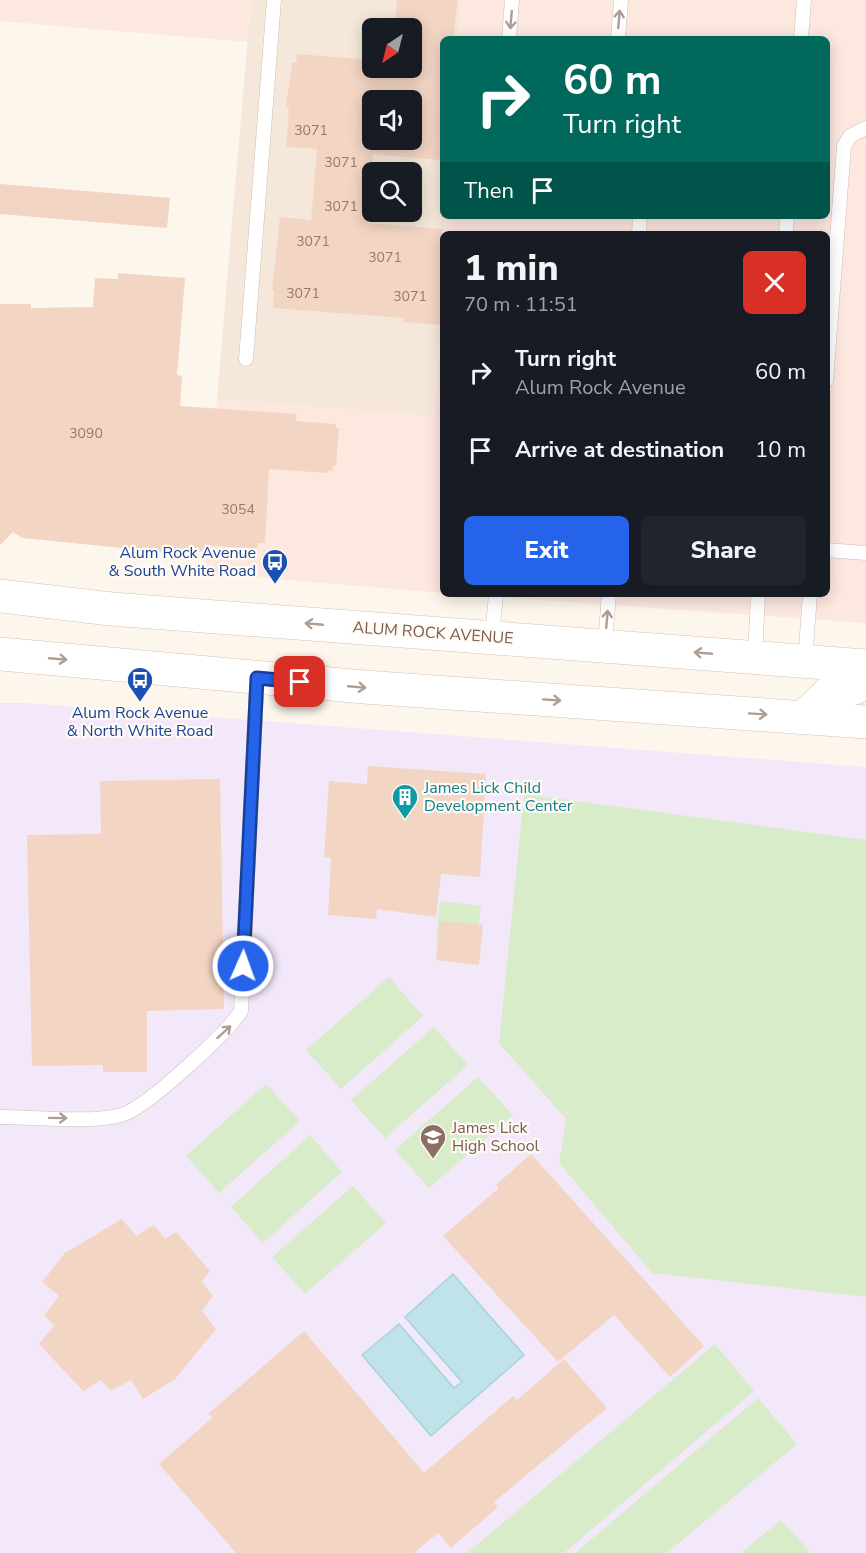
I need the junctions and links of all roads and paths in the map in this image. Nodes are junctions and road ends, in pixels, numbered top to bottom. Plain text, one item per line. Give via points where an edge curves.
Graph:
1 (274, 0) edge
2 (512, 0) edge
3 (621, 0) edge
4 (804, 0) edge
5 (509, 36) edge
6 (618, 36) edge
7 (801, 36) edge
8 (866, 129) edge
9 (830, 329) edge
10 (246, 359) dead end
11 (830, 550) edge
12 (866, 553) edge
13 (0, 596) edge
14 (496, 597) edge
15 (609, 597) edge
16 (758, 597) edge
17 (810, 597) edge
18 (492, 636) junction
19 (605, 644) junction
20 (0, 654) edge
21 (754, 657) junction
22 (805, 662) junction
23 (866, 666) edge
24 (257, 678) junction
25 (866, 680) edge
26 (804, 717) junction
27 (866, 722) edge
28 (0, 1117) edge

1 - 10 lane
2 -> 5 lane
6 -> 3 lane
4 - 7 lane
8 - 9 lane via 850,136 844,146
11 - 12 lane
18 -> 13 main road, ALUM ROCK AVENUE via 111,609
14 - 18 lane
19 -> 15 lane
16 - 21 lane
17 - 22 lane
18 - 19 main road, ALUM ROCK AVENUE
21 -> 19 main road, ALUM ROCK AVENUE
20 -> 24 main road
21 - 22 main road, ALUM ROCK AVENUE
22 - 23 main road, ALUM ROCK AVENUE
24 -> 26 main road
28 -> 24 lane via 97,1118 124,1114 152,1095 231,1026 241,1011
25 - 26 main road via 855,687 830,692
26 - 27 main road

